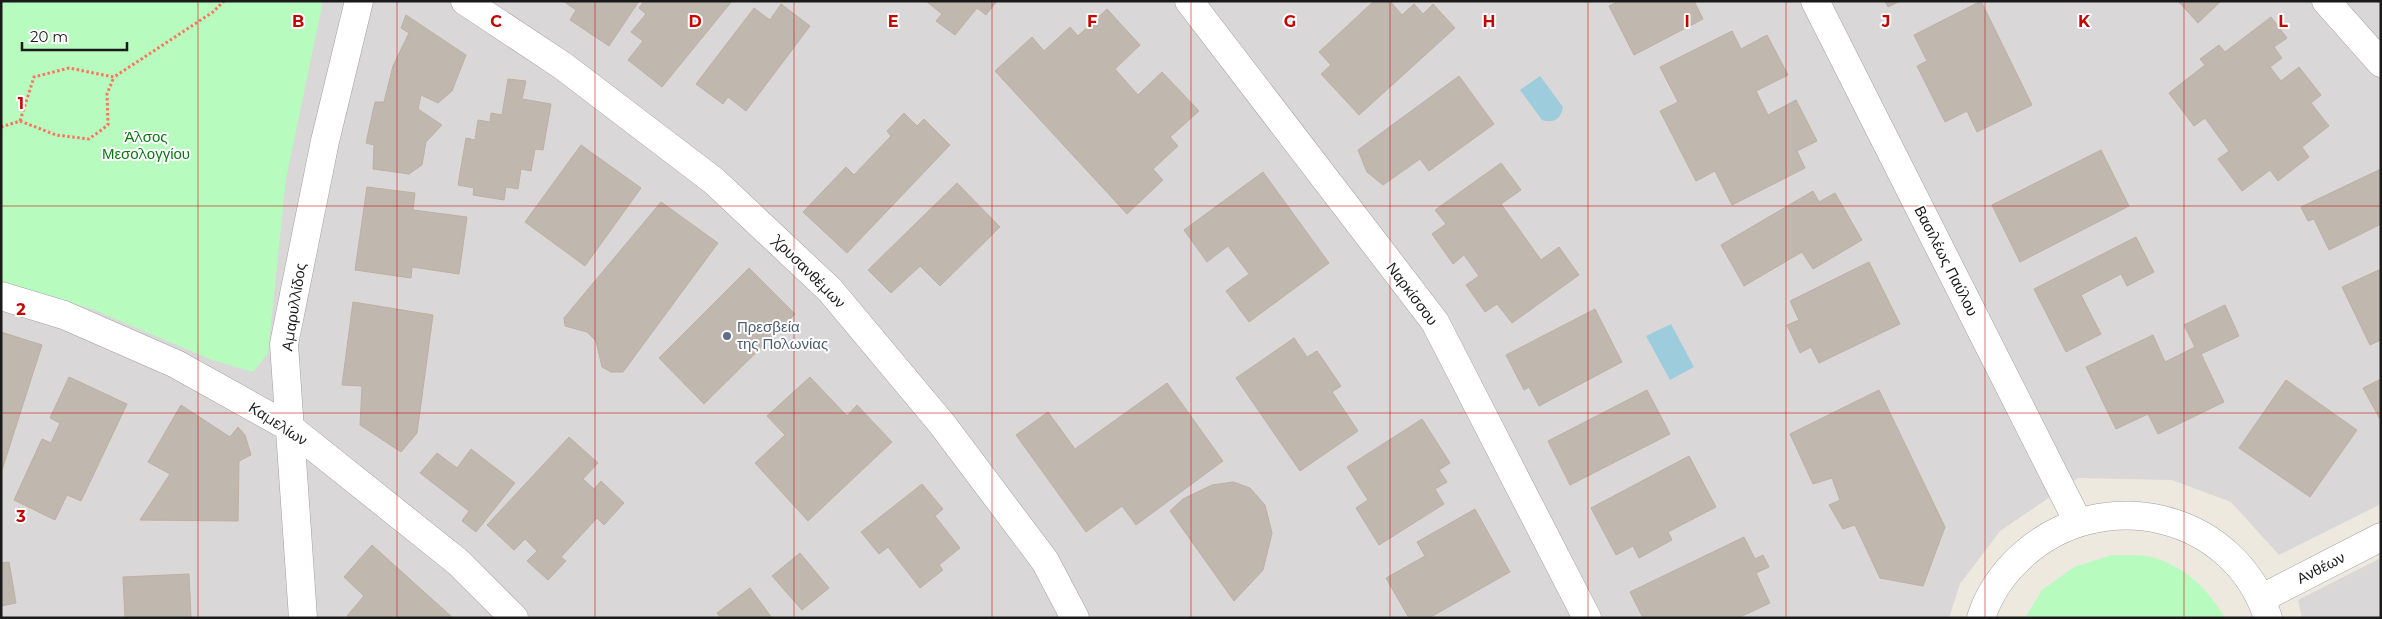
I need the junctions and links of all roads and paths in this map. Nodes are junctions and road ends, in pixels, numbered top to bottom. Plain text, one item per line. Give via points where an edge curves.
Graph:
1 (224, 1) edge
2 (359, 1) edge
3 (465, 1) edge
4 (1189, 1) edge
5 (1815, 1) edge
6 (2326, 1) edge
7 (2381, 63) edge
8 (114, 77) junction
9 (20, 121) junction
10 (1, 127) edge
11 (1, 296) edge
12 (289, 427) junction
13 (2078, 522) junction
14 (2381, 538) edge
15 (2265, 608) edge
16 (304, 618) edge
17 (514, 618) edge
18 (1075, 618) edge
19 (1587, 618) edge
20 (1981, 618) edge

1 - 8 path via 213,12
2 - 12 street, Αμαρυλλίδος via 325,141 284,344
3 - 18 street, Χρυσανθέμων via 563,66 714,180 830,290 942,424 1045,561
4 - 19 street, Ναρκίσσου via 1435,322
5 - 13 street, Βασιλέως Παύλου
6 - 7 street
8 - 9 path via 69,68 34,77
8 - 9 path via 107,94 108,125 89,139 56,135
9 - 10 path
11 - 12 street, Καμελίων via 64,315 176,364
12 - 16 street, Αμαρυλλίδος
12 - 17 street, Καμελίων via 458,562
13 - 15 street via 2120,514 2164,519 2204,535 2237,562
13 - 20 street via 2040,540 2009,568 1986,603
14 - 15 street, Ανθέων

